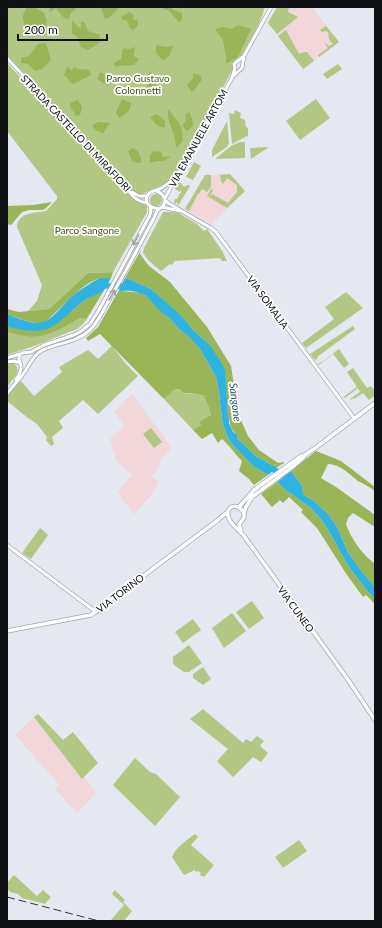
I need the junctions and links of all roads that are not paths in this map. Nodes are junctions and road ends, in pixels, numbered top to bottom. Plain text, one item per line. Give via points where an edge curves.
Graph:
1 (271, 7) edge
2 (244, 56) junction
3 (7, 58) edge
4 (238, 62) junction
5 (242, 65) junction
6 (234, 68) junction
7 (239, 70) junction
8 (232, 78) junction
9 (176, 176) junction
10 (126, 187) junction
11 (156, 191) junction
12 (147, 196) junction
13 (165, 199) junction
14 (148, 204) junction
15 (161, 208) junction
16 (181, 211) junction
17 (95, 320) junction
18 (28, 353) junction
19 (20, 354) junction
20 (7, 358) edge
21 (7, 362) edge
22 (30, 362) junction
23 (20, 363) junction
24 (15, 383) junction
25 (7, 394) edge
26 (375, 403) edge
27 (354, 418) junction
28 (260, 488) junction
29 (239, 507) junction
30 (244, 513) junction
31 (227, 514) junction
32 (232, 523) junction
33 (240, 523) junction
34 (242, 533) junction
35 (7, 545) edge
36 (96, 612) junction
37 (7, 631) edge
38 (375, 720) edge

1 - 2 street
2 - 4 street
2 - 5 street
3 - 10 street, STRADA CASTELLO DI MIRAFIORI
4 - 5 street
4 - 6 street via 234,64
5 - 7 street
6 - 7 street
6 - 8 street, VIA EMANUELE ARTOM
7 - 8 street, VIA EMANUELE ARTOM
8 - 9 street, VIA EMANUELE ARTOM
9 - 11 street
9 - 13 street, VIA EMANUELE ARTOM
10 - 12 street via 139,196
10 - 14 street, STRADA CASTELLO DI MIRAFIORI via 140,202
11 - 12 street
11 - 13 street
12 - 14 street
13 - 15 street
13 - 16 street
14 - 15 street
14 -> 17 street via 150,215
15 - 16 street
17 -> 15 street via 128,268 157,210
16 - 27 street, VIA SOMALIA via 216,232
17 - 18 street via 74,335
17 - 22 street via 90,330 82,336 38,353
18 - 19 street
18 - 22 street via 31,357
19 - 20 street
19 - 23 street
21 - 23 street
22 - 23 street via 24,365
22 - 24 street
23 - 24 street via 20,373
24 - 25 street
26 - 27 main road
27 - 28 main road
28 - 29 main road via 254,490
28 - 30 main road via 248,502
29 - 30 main road
29 - 31 main road via 233,507
30 - 33 main road
31 - 32 main road
31 - 36 main road, VIA TORINO
32 - 33 main road
32 - 34 main road
33 - 34 main road
34 - 38 main road, VIA CUNEO
35 - 36 street
36 - 37 main road, VIA TORINO via 91,616

